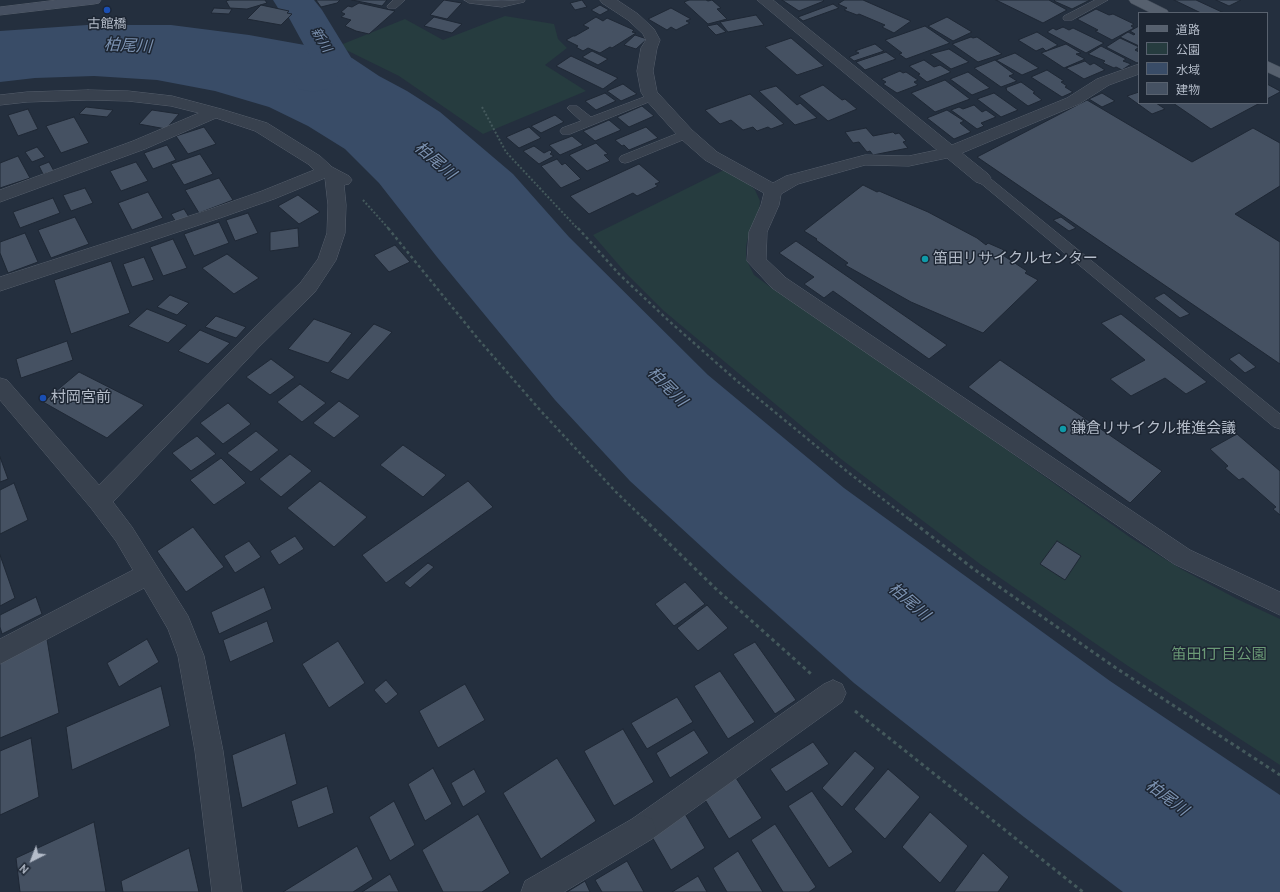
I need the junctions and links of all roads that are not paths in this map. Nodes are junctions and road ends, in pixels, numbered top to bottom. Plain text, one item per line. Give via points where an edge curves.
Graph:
1 (94, 0) edge
2 (469, 0) edge
3 (520, 0) edge
4 (607, 0) edge
5 (764, 0) edge
6 (1103, 0) edge
7 (1136, 0) edge
8 (0, 11) edge
9 (1160, 12) edge
10 (1068, 18) dead end
11 (1268, 67) edge
12 (1138, 69) edge
13 (1280, 73) edge
14 (652, 97) junction
15 (0, 100) edge
16 (573, 108) dead end
17 (215, 112) junction
18 (589, 122) junction
19 (566, 131) dead end
20 (686, 134) junction
21 (950, 152) junction
22 (626, 159) dead end
23 (334, 176) junction
24 (982, 178) joint
25 (773, 191) junction
26 (0, 196) edge
27 (0, 284) edge
28 (0, 386) edge
29 (1280, 423) edge
30 (99, 501) junction
31 (148, 574) junction
32 (1280, 604) edge
33 (0, 652) edge
34 (833, 693) road end
35 (227, 892) edge
36 (536, 892) edge

1 - 8 main road
2 - 3 lane via 502,4
4 - 14 street via 633,17 649,32 652,40 645,71
5 - 21 street
6 - 10 lane
7 - 9 main road
11 - 13 main road
12 - 21 street via 1103,82 1073,101
14 - 18 lane
14 - 20 street
15 - 17 street via 80,95 128,96 172,101
16 - 18 lane
17 - 23 street via 261,127 293,145
17 - 26 street via 139,145
18 - 19 lane
20 - 22 lane
20 - 25 street via 711,156
21 - 24 street
21 - 25 street via 909,160 865,160 792,180
23 - 27 street
23 - 30 street via 336,233 327,260 320,271
24 - 29 lane
25 - 32 street via 758,232 756,261 779,283 1182,557
28 - 30 street
30 - 31 street via 124,534
31 - 33 street
31 - 35 street via 179,624 198,688 209,751
34 - 36 street via 642,829

